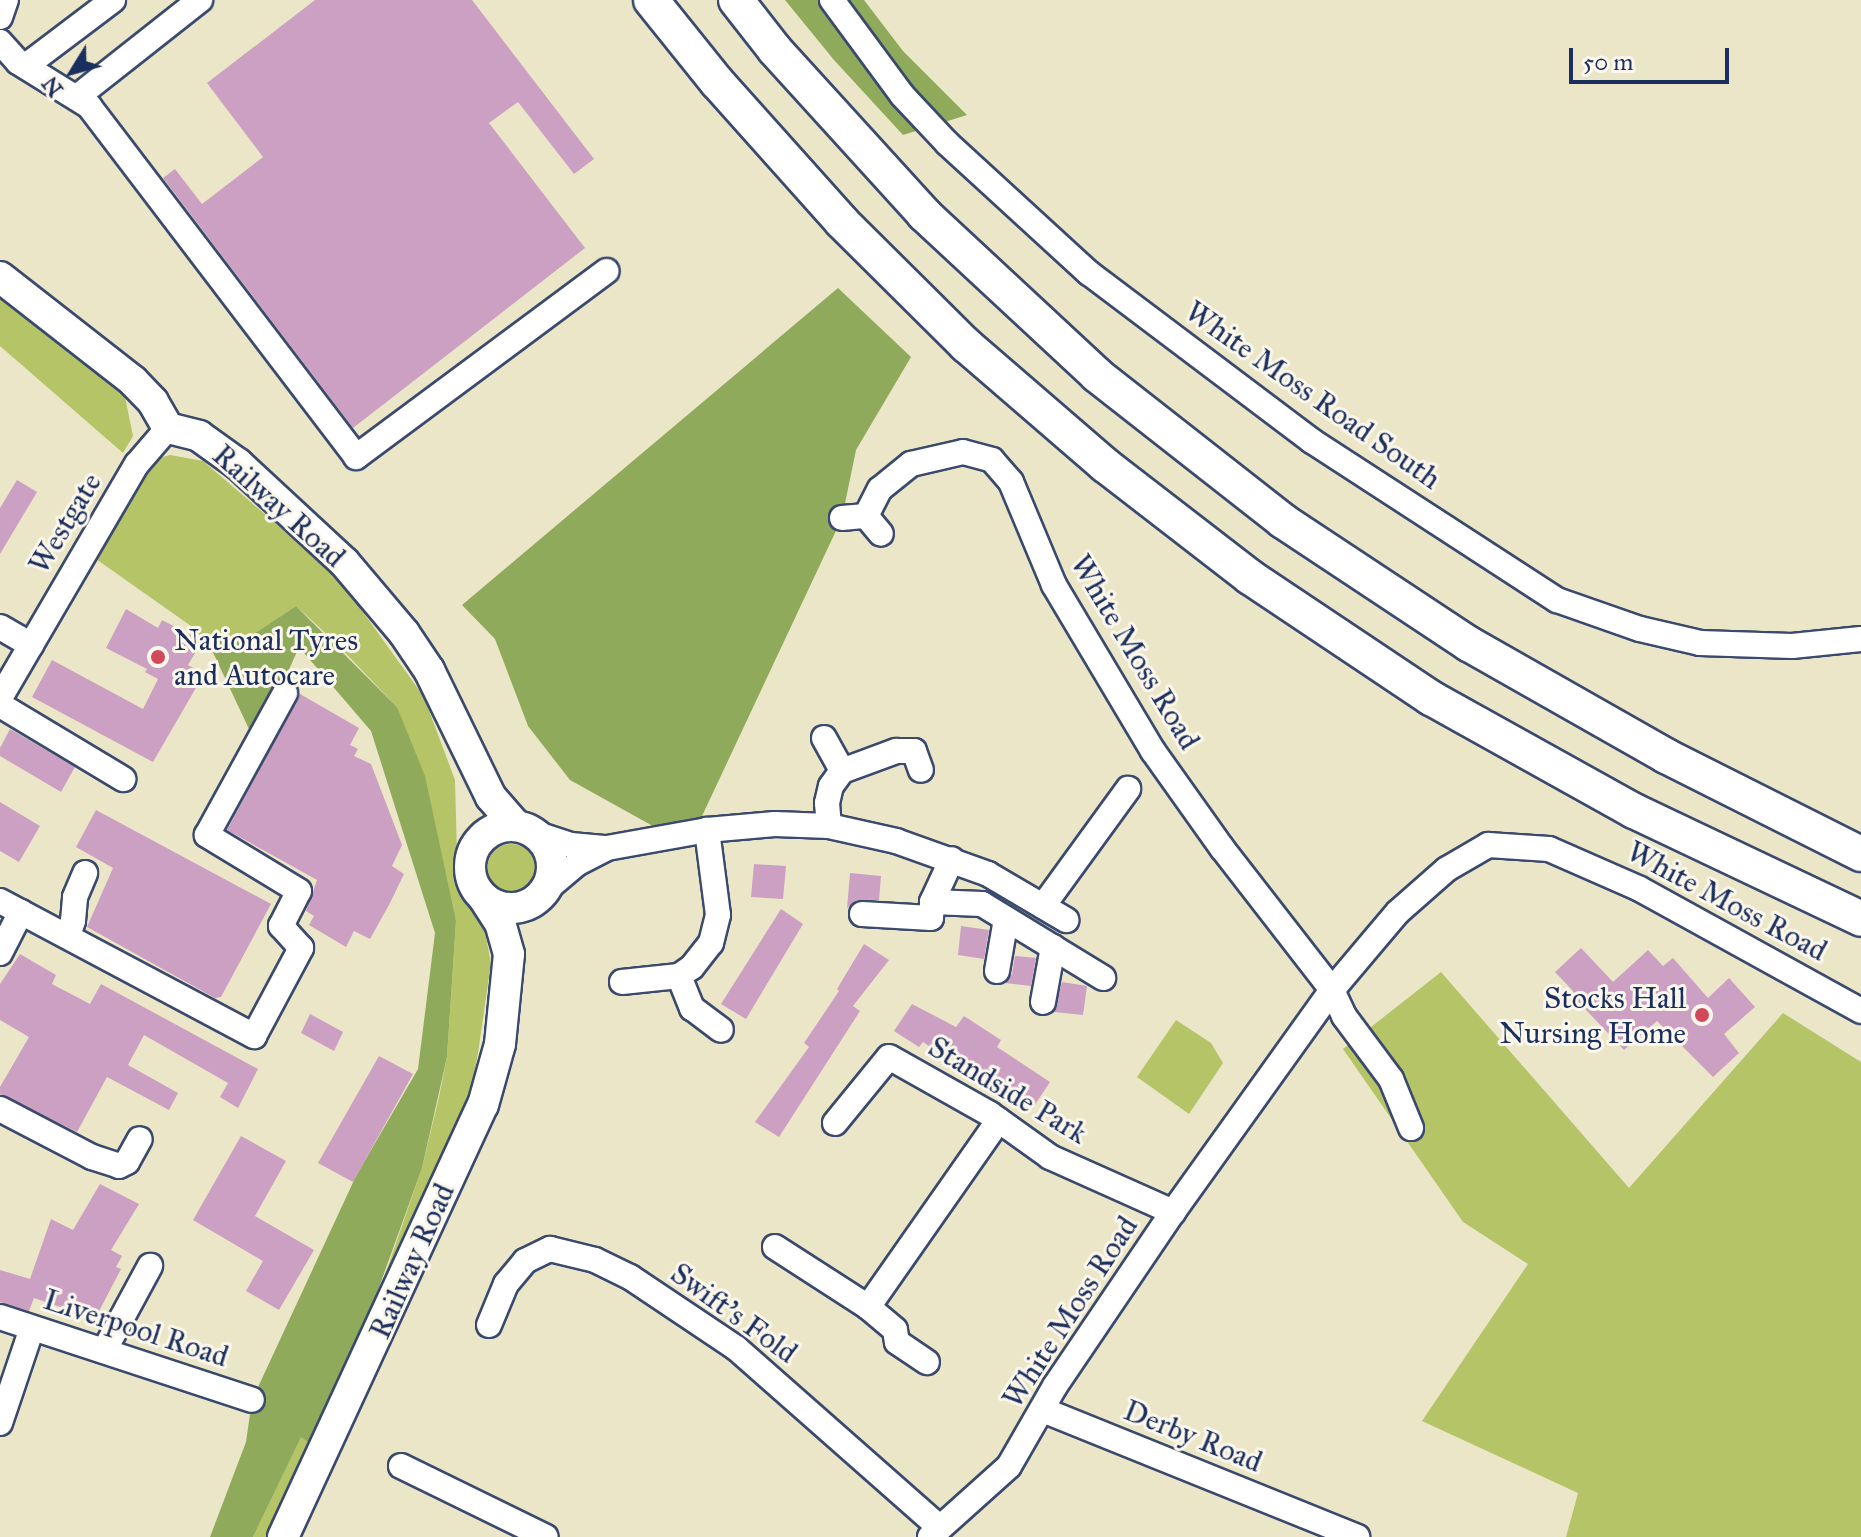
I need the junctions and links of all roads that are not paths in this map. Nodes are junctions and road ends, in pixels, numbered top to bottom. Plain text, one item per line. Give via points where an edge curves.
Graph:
1 (6, 0) edge
2 (113, 0) edge
3 (200, 0) edge
4 (651, 0) edge
5 (736, 0) edge
6 (832, 0) edge
7 (0, 17) edge
8 (0, 42) edge
9 (27, 65) junction
10 (77, 97) junction
11 (606, 271) dead end
12 (0, 277) edge
13 (168, 428) junction
14 (863, 523) dead end
15 (0, 627) edge
16 (1861, 639) edge
17 (31, 645) junction
18 (285, 693) dead end
19 (0, 698) edge
20 (0, 705) edge
21 (824, 738) dead end
22 (919, 752) dead end
23 (470, 755) junction
24 (842, 771) junction
25 (123, 779) dead end
26 (1128, 789) dead end
27 (829, 826) junction
28 (526, 830) junction
29 (707, 830) junction
30 (474, 848) junction
31 (607, 848) junction
32 (1861, 854) edge
33 (952, 859) junction
34 (85, 873) dead end
35 (543, 893) junction
36 (484, 898) junction
37 (1043, 906) junction
38 (11, 907) edge
39 (932, 910) junction
40 (862, 914) dead end
41 (1006, 919) junction
42 (1861, 919) edge
43 (1066, 920) dead end
44 (68, 936) junction
45 (1053, 947) junction
46 (0, 953) edge
47 (997, 971) dead end
48 (509, 975) junction
49 (679, 976) junction
50 (1103, 978) dead end
51 (622, 982) dead end
52 (1332, 990) junction
53 (1043, 1002) dead end
54 (1861, 1011) edge
55 (721, 1030) dead end
56 (0, 1109) edge
57 (999, 1120) junction
58 (835, 1123) dead end
59 (1411, 1128) dead end
60 (140, 1139) dead end
61 (1173, 1212) junction
62 (775, 1247) dead end
63 (150, 1266) dead end
64 (868, 1307) junction
65 (0, 1317) edge
66 (489, 1325) dead end
67 (32, 1328) junction
68 (104, 1351) junction
69 (927, 1362) dead end
70 (252, 1400) dead end
71 (1043, 1410) junction
72 (0, 1423) edge
73 (401, 1466) dead end
74 (1317, 1530) edge
75 (935, 1532) edge
76 (283, 1537) edge
77 (546, 1537) edge
78 (1357, 1537) edge

1 - 7 street
2 - 9 street
3 - 10 street
4 - 42 highway via 842,222 955,335 1105,465 1250,577 1431,698 1634,811
5 - 32 highway via 924,214 1097,375 1283,521 1469,644 1666,756
6 - 16 street, White Moss Road South via 929,124 1089,273 1312,441 1557,600 1700,643 1792,646
8 - 9 street
9 - 10 street
10 - 11 street via 356,457
12 - 13 main road via 133,381
13 - 17 street, Westgate via 143,455
13 - 23 main road, Railway Road via 199,436 238,464 344,562 429,670
14 - 52 street, White Moss Road via 880,489 911,464 963,452 992,460 1011,482 1054,585 1149,744
15 - 17 street
17 - 19 street, Westgate
18 - 44 street via 207,835 299,891 281,926 301,948 254,1036
20 - 25 street
21 - 24 street
22 - 24 street via 896,751
23 - 28 main road, Railway Road via 491,797
23 - 30 main road, Railway Road
24 - 27 street via 831,786
26 - 37 street
27 - 29 street
27 - 33 street
28 - 30 main road via 492,830
28 - 31 street via 571,845
28 - 35 main road via 545,842 553,862
29 - 31 street
29 - 49 street via 717,929 702,956
30 - 36 main road via 471,875
31 - 35 street via 578,863
33 - 37 street
33 - 39 street
34 - 44 street
35 - 36 main road via 517,908
35 - 48 main road, Railway Road
36 - 48 main road, Railway Road via 506,938
37 - 43 street
38 - 44 street
38 - 46 street
39 - 40 street
39 - 41 street via 982,904
41 - 45 street
41 - 47 street
45 - 50 street
45 - 53 street
48 - 76 main road, Railway Road via 500,1044 483,1105
49 - 51 street
49 - 55 street via 692,1008
52 - 54 street, White Moss Road via 1398,912 1447,869 1488,845 1549,849 1614,877
52 - 59 street via 1344,1016 1385,1069
52 - 61 street, White Moss Road
56 - 60 street via 119,1166
57 - 58 street, Standside Park via 889,1057
57 - 61 street, Standside Park via 1050,1157
57 - 64 street
61 - 71 street, White Moss Road
62 - 64 street
63 - 68 street
64 - 69 street via 895,1330 897,1342
65 - 67 street, Liverpool Road
66 - 75 street, Swift's Fold via 506,1284 525,1261 550,1249 595,1260 630,1277 736,1348
67 - 68 street, Liverpool Road
67 - 72 street
68 - 70 street, Liverpool Road
71 - 74 street, Derby Road
71 - 75 street, White Moss Road via 1009,1466
73 - 77 street
74 - 78 street, Derby Road

